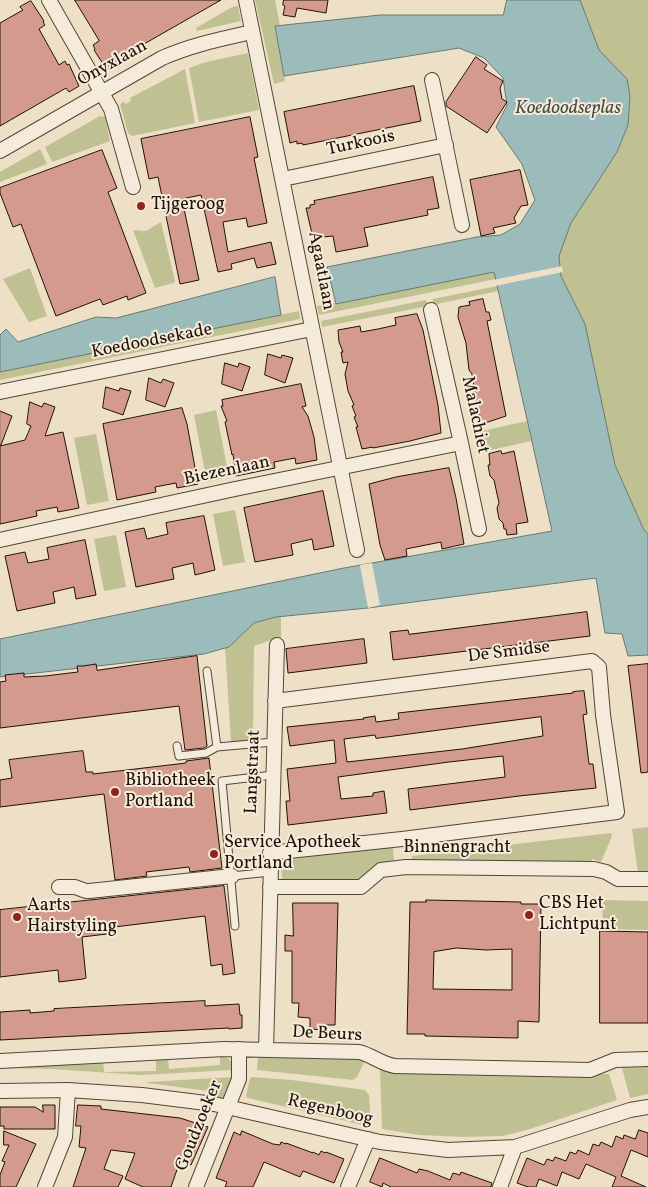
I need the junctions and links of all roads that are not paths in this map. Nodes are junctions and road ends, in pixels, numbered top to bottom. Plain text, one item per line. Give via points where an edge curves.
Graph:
1 (49, 0) edge
2 (246, 0) edge
3 (252, 32) junction
4 (432, 80) dead end
5 (102, 92) junction
6 (446, 145) junction
7 (0, 151) edge
8 (283, 179) junction
9 (134, 186) dead end
10 (462, 225) dead end
11 (431, 310) dead end
12 (312, 329) junction
13 (0, 392) edge
14 (461, 443) junction
15 (342, 468) junction
16 (479, 529) dead end
17 (0, 540) edge
18 (357, 550) dead end
19 (277, 645) dead end
20 (207, 671) dead end
21 (275, 701) junction
22 (274, 742) junction
23 (177, 746) dead end
24 (217, 747) junction
25 (273, 775) junction
26 (617, 812) joint
27 (270, 853) junction
28 (270, 872) junction
29 (232, 876) junction
30 (648, 879) edge
31 (59, 887) dead end
32 (270, 887) junction
33 (236, 926) dead end
34 (239, 1050) junction
35 (266, 1050) junction
36 (648, 1059) edge
37 (0, 1061) edge
38 (68, 1090) junction
39 (0, 1091) edge
40 (228, 1107) junction
41 (648, 1107) edge
42 (368, 1139) junction
43 (516, 1148) junction
44 (45, 1187) edge
45 (196, 1187) edge
46 (348, 1187) edge
47 (500, 1187) edge

1 - 5 street
2 - 3 street, Agaatlaan
3 - 5 street, Onyxlaan via 182,49
3 - 8 street, Agaatlaan
4 - 6 street
5 - 7 street, Onyxlaan
5 - 9 street via 111,110
6 - 8 street, Turkoois
6 - 10 street
8 - 12 street, Agaatlaan
11 - 14 street, Malachiet
12 - 13 street, Koedoodsekade
12 - 15 street, Agaatlaan
14 - 15 street, Biezenlaan
14 - 16 street, Malachiet
15 - 17 street, Biezenlaan
15 - 18 street, Agaatlaan
19 - 21 street, Langstraat
20 - 24 lane
21 - 22 street, Langstraat
21 - 26 street, De Smidse via 595,662 599,667
22 - 24 lane
22 - 25 street, Langstraat
23 - 24 lane via 179,756 206,753
25 - 27 street, Langstraat
25 - 29 lane via 222,782
26 - 27 street, Binnengracht
27 - 28 street, Langstraat
28 - 29 lane
28 - 32 street, Langstraat
29 - 31 street via 88,891
29 - 33 lane
30 - 32 street, Binnengracht via 618,879 594,869 406,867 382,870 361,887
32 - 35 street, Langstraat
34 - 35 street, De Beurs
34 - 37 street, De Beurs
34 - 40 street, Goudzoeker via 239,1079
35 - 36 street, De Beurs via 359,1052 384,1064 404,1066 590,1070 615,1060
38 - 39 street, Regenboog
38 - 40 street, Regenboog via 142,1094
38 - 44 street via 65,1137
40 - 42 street, Regenboog
40 - 45 street, Goudzoeker
41 - 43 street, Regenboog
42 - 43 street, Regenboog via 434,1149
42 - 46 street
43 - 47 street

